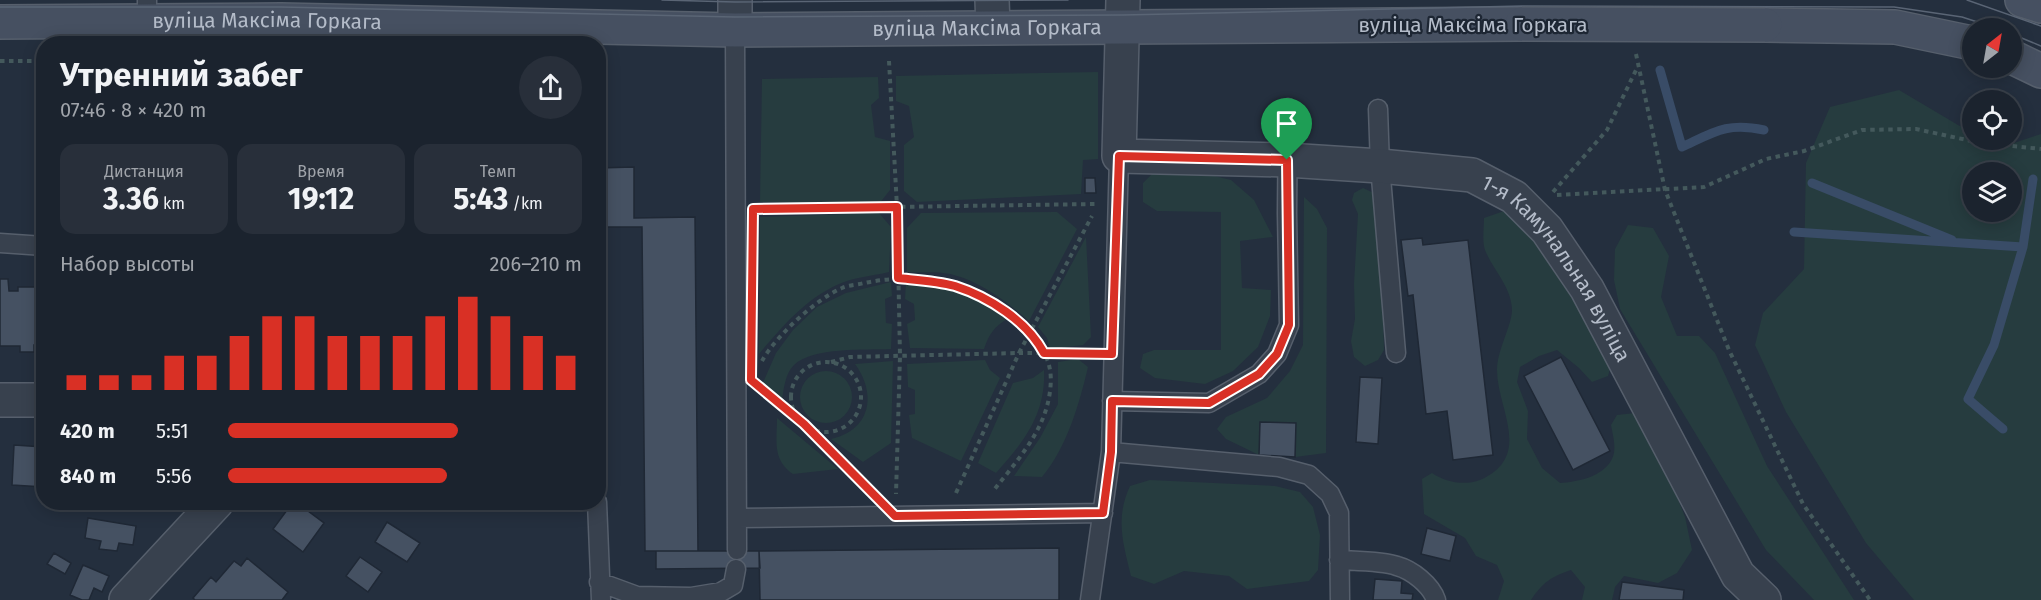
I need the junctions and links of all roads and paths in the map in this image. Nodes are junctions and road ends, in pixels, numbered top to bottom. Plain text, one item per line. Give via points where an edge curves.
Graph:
1 (2022, 0) edge
2 (2041, 6) edge
3 (147, 11) edge
4 (993, 13) edge
5 (1123, 14) edge
6 (735, 15) edge
7 (0, 22) edge
8 (1962, 41) edge
9 (1634, 45) dead end
10 (888, 56) dead end
11 (0, 61) edge
12 (36, 61) edge
13 (2022, 62) edge
14 (1637, 67) junction
15 (2041, 71) edge
16 (1288, 108) dead end
17 (1378, 109) dead end
18 (2041, 149) edge
19 (1119, 156) junction
20 (1287, 160) junction
21 (1380, 166) junction
22 (1665, 189) junction
23 (897, 207) junction
24 (753, 209) dead end
25 (0, 243) edge
26 (36, 245) edge
27 (898, 278) junction
28 (1030, 332) junction
29 (1018, 353) junction
30 (1044, 353) junction
31 (1396, 353) dead end
32 (1112, 354) junction
33 (900, 356) junction
34 (831, 362) junction
35 (760, 365) dead end
36 (760, 388) dead end
37 (0, 400) edge
38 (36, 400) edge
39 (1112, 401) junction
40 (804, 424) junction
41 (1111, 452) junction
42 (210, 510) edge
43 (597, 510) edge
44 (1103, 513) junction
45 (946, 515) junction
46 (974, 515) junction
47 (895, 516) junction
48 (736, 518) junction
49 (1339, 560) junction
50 (599, 582) junction
51 (691, 598) edge
52 (126, 600) edge
53 (601, 600) edge
54 (1090, 600) edge
55 (1340, 600) edge
56 (1436, 600) edge
57 (1764, 600) edge
58 (1870, 600) edge

1 - 2 main road
3 - 6 main road, вуліца Максіма Горкага via 281,20
3 - 7 main road, вуліца Максіма Горкага
4 - 5 main road, вуліца Максіма Горкага
4 - 6 main road, вуліца Максіма Горкага
5 - 8 main road, вуліца Максіма Горкага, bridge via 1522,24 1895,27
5 - 19 street
6 - 48 lane
9 - 14 path
10 - 23 path
11 - 12 path
13 - 15 main road
14 - 22 path
14 - 22 path via 1607,130 1550,195
16 - 20 lane
17 - 21 lane
18 - 22 path via 1976,142 1916,129 1862,130 1804,151 1766,159 1704,188
19 - 20 street, 1-я Камунальная вуліца
19 - 32 lane
20 - 21 street, 1-я Камунальная вуліца
20 - 39 lane via 1289,325 1277,354 1259,374 1209,403
21 - 31 lane
21 - 57 street, 1-я Камунальная вуліца via 1472,175 1514,197 1547,230 1587,289 1738,575
22 - 58 path via 1729,350 1803,504
23 - 24 path
23 - 27 path
23 - 28 path via 1099,204
25 - 26 lane
27 - 28 path via 954,286 999,307
27 - 33 path
27 - 35 path via 843,287 816,304 784,333
28 - 29 path
28 - 30 path
29 - 30 path
29 - 33 path
29 - 45 path
30 - 32 path
30 - 46 path via 1050,370 1047,406 1026,448
32 - 39 lane
33 - 34 path via 850,357
33 - 47 path
34 - 40 path via 805,368 794,382 793,410
34 - 40 path via 848,370 859,384 858,411 838,430 821,431
36 - 40 path
37 - 38 street
39 - 41 lane
40 - 47 path
41 - 44 lane
41 - 49 lane via 1279,467 1309,475 1330,494 1339,513
42 - 52 street
43 - 50 lane
44 - 46 lane
44 - 54 lane
45 - 46 lane
45 - 47 lane
47 - 48 lane
48 - 51 lane via 733,585 721,592
49 - 55 lane
49 - 56 lane via 1397,565 1420,579
50 - 51 lane via 637,596
50 - 53 lane

